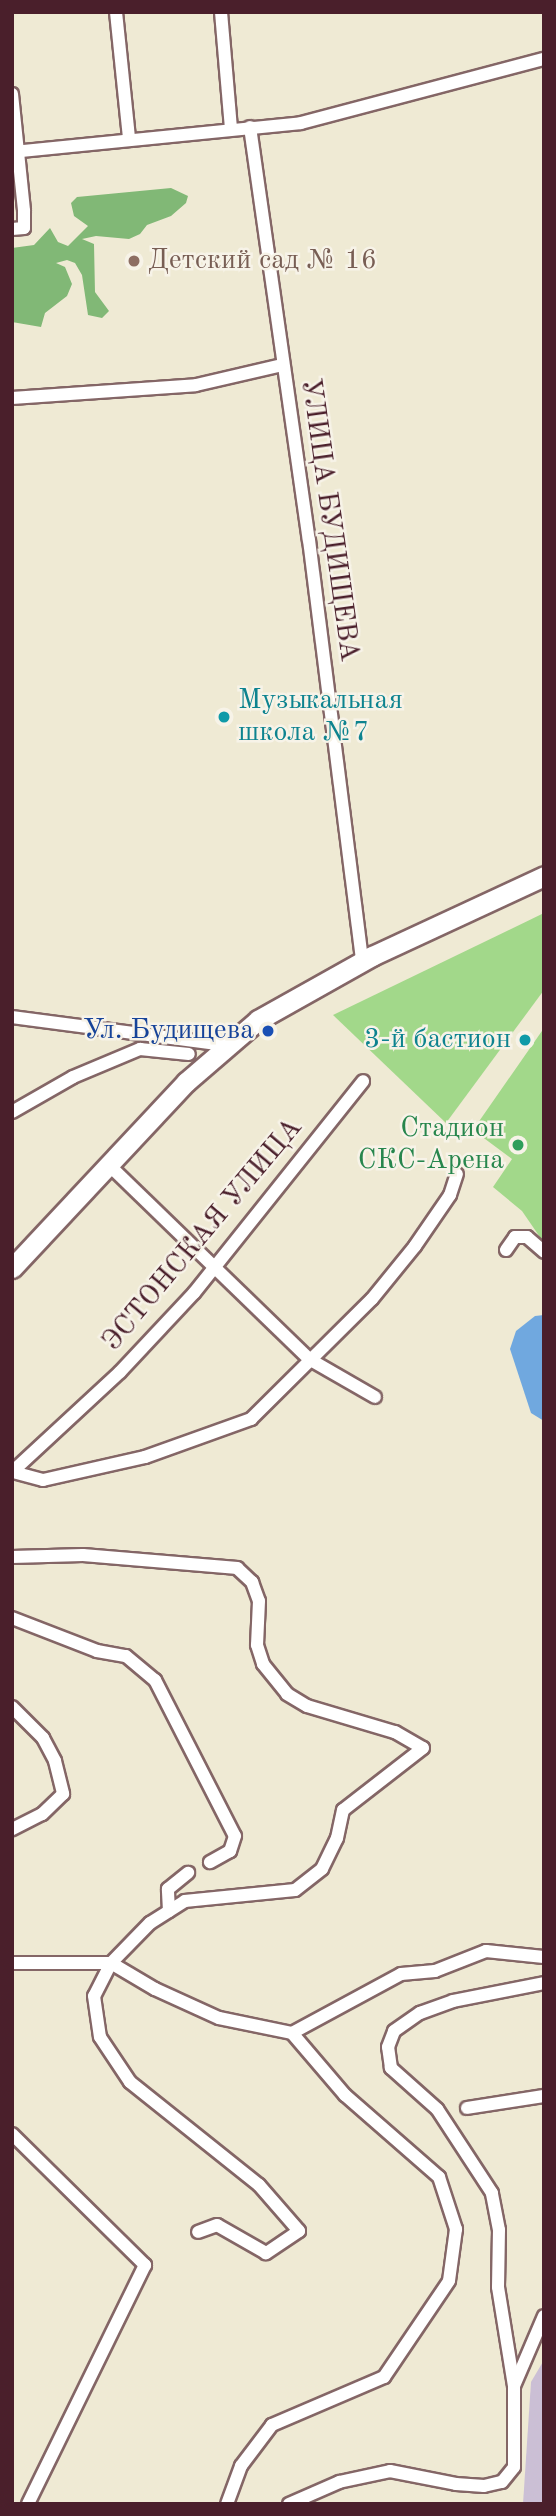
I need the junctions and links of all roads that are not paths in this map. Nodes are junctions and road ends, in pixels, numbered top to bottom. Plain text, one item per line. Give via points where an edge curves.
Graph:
1 (116, 12) edge
2 (221, 12) edge
3 (544, 59) edge
4 (12, 94) edge
5 (250, 127) junction
6 (230, 129) junction
7 (130, 136) junction
8 (15, 151) edge
9 (12, 229) edge
10 (282, 365) junction
11 (12, 398) edge
12 (544, 876) edge
13 (362, 962) junction
14 (12, 1017) edge
15 (233, 1040) junction
16 (189, 1054) dead end
17 (363, 1081) dead end
18 (12, 1112) edge
19 (109, 1164) junction
20 (457, 1174) dead end
21 (506, 1250) dead end
22 (544, 1252) edge
23 (213, 1265) junction
24 (12, 1268) edge
25 (309, 1359) junction
26 (375, 1397) dead end
27 (13, 1472) edge
28 (12, 1557) edge
29 (12, 1618) edge
30 (12, 1707) edge
31 (12, 1829) edge
32 (209, 1862) dead end
33 (188, 1873) dead end
34 (169, 1911) junction
35 (544, 1957) edge
36 (12, 1963) edge
37 (111, 1963) junction
38 (544, 1983) edge
39 (292, 2033) junction
40 (544, 2096) edge
41 (467, 2108) dead end
42 (12, 2134) edge
43 (198, 2232) dead end
44 (544, 2316) edge
45 (514, 2386) junction
46 (231, 2503) edge
47 (28, 2504) edge
48 (289, 2504) edge

1 - 7 street
2 - 6 street
3 - 5 street via 347,113
4 - 8 street
5 - 6 street
5 - 10 street, УЛИЦА БУДИЩЕВА
6 - 7 street
7 - 8 street
8 - 9 street via 23,228
10 - 11 street via 196,385
10 - 13 street, УЛИЦА БУДИЩЕВА
12 - 13 main road
13 - 15 main road
14 - 15 street
15 - 19 main road
16 - 18 street via 140,1049 73,1077
17 - 23 street, ЭСТОНСКАЯ УЛИЦА
19 - 23 street
19 - 24 main road
20 - 25 street via 450,1195 381,1289
21 - 22 street via 515,1237 527,1237
23 - 25 street
23 - 27 street, ЭСТОНСКАЯ УЛИЦА via 120,1372
25 - 26 street
25 - 27 street via 251,1419 145,1457 43,1480
28 - 34 street via 83,1555 237,1568 252,1582 259,1601 257,1645 263,1664 287,1694 307,1706 396,1732 424,1748 343,1810 337,1838 322,1869 295,1890 185,1901
29 - 32 street via 97,1651 136,1660 155,1680 235,1836 230,1852
30 - 31 street via 43,1738 55,1761 63,1794 42,1814
33 - 34 street via 168,1889
34 - 37 street via 150,1923
35 - 39 street via 486,1951 435,1971 401,1974
36 - 37 street
37 - 39 street via 219,2018
37 - 43 street via 94,1996 100,2037 130,2082 259,2185 299,2231 266,2253 217,2225
38 - 45 street via 453,2001 420,2013 394,2031 388,2047 391,2068 437,2109 492,2193 499,2230 498,2287
39 - 46 street via 345,2095 439,2177 456,2229 449,2281 384,2377 272,2425 242,2466
40 - 41 street
42 - 47 street via 145,2265
44 - 45 street
45 - 48 street via 514,2467 502,2482 484,2486 390,2471 339,2482

